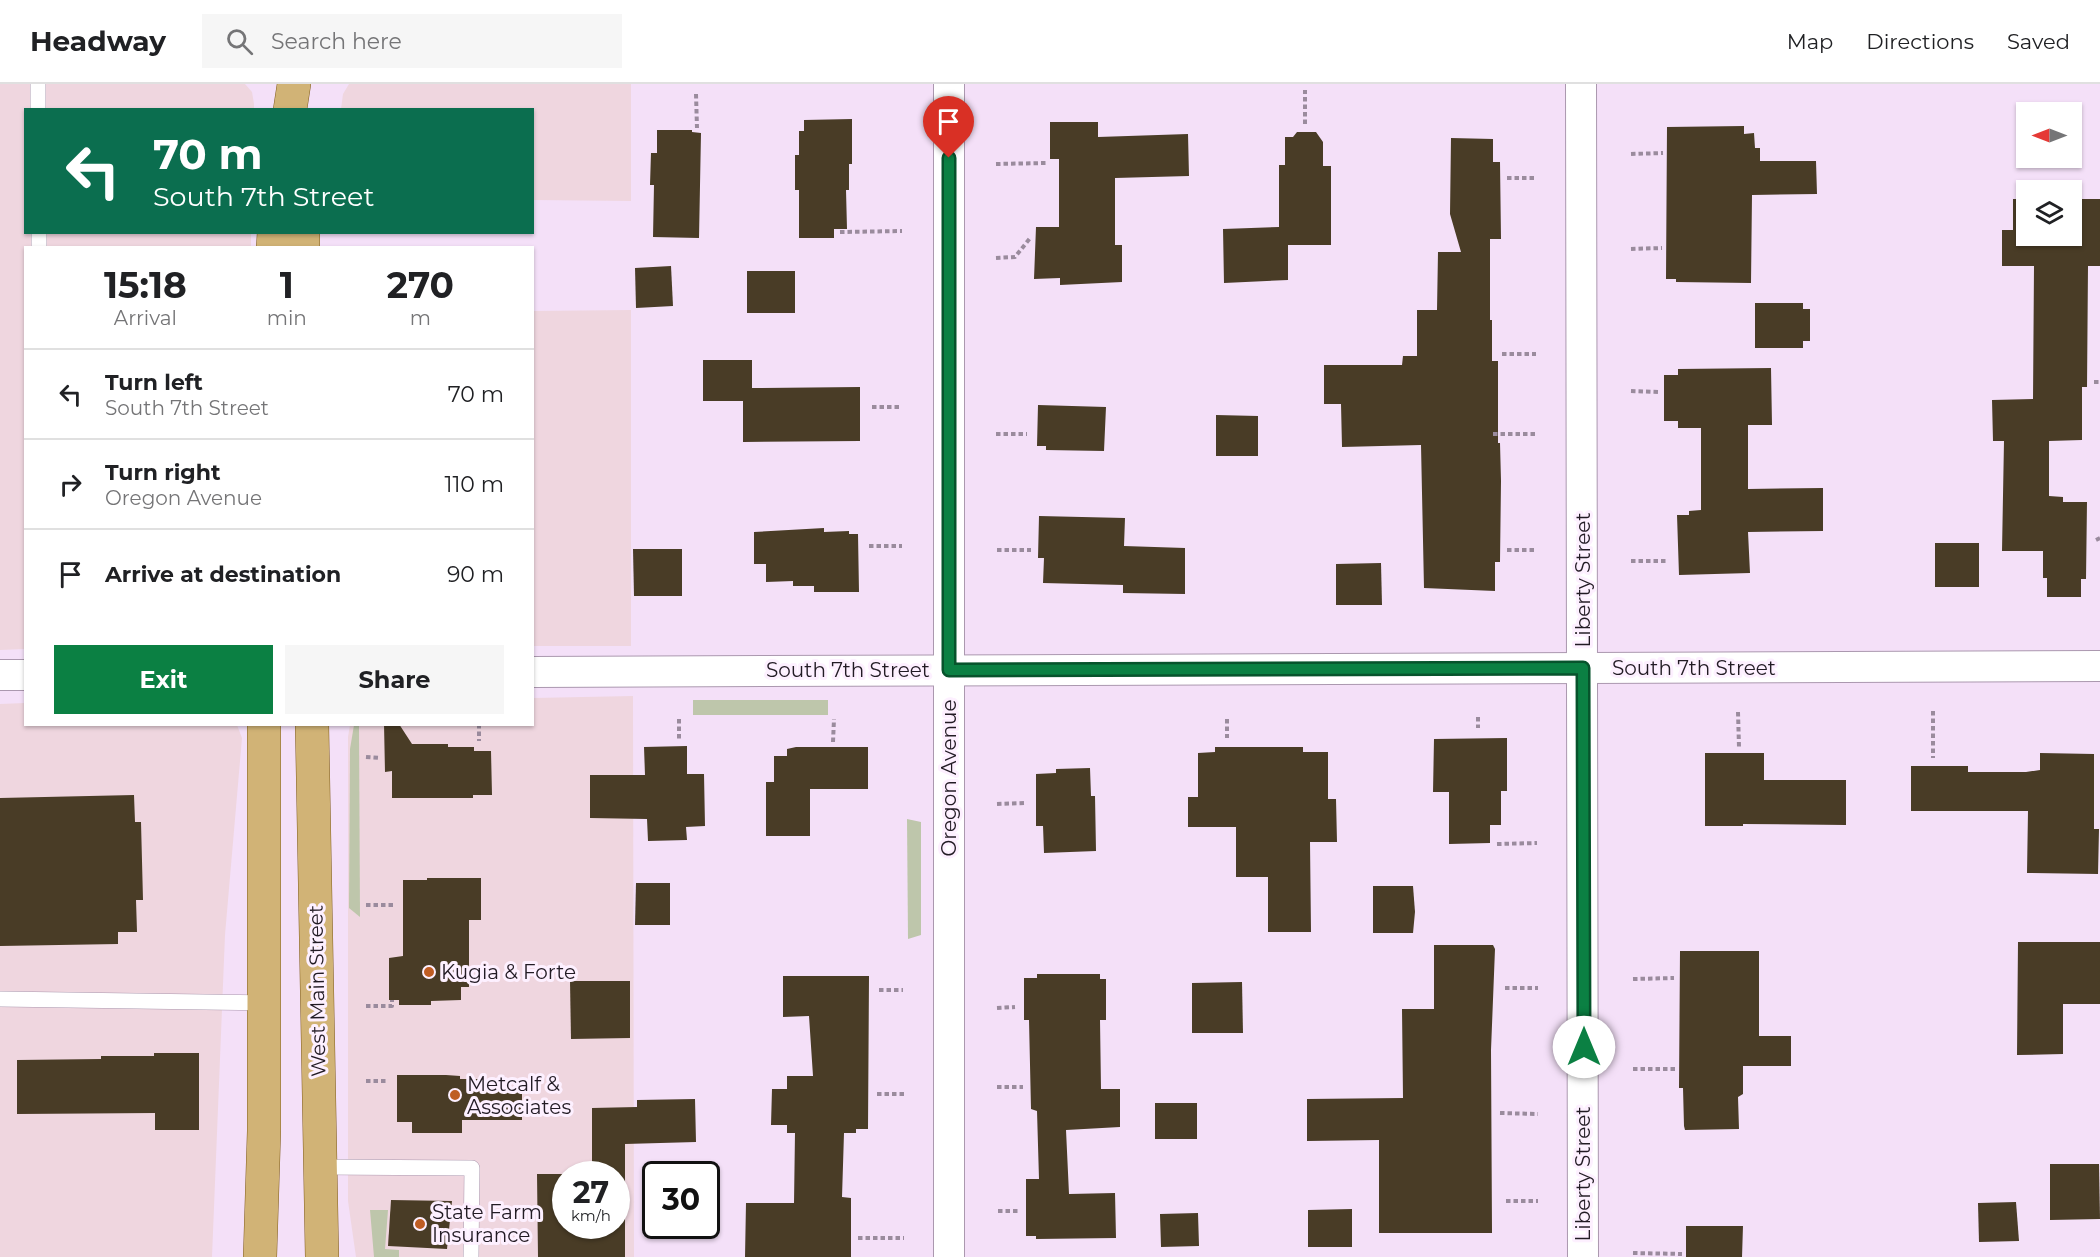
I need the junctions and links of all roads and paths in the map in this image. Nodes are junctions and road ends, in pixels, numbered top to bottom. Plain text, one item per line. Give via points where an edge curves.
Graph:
1 (38, 84) edge
2 (294, 84) edge
3 (300, 84) edge
4 (949, 84) edge
5 (1581, 84) edge
6 (1305, 90) dead end
7 (696, 94) dead end
8 (38, 108) edge
9 (290, 108) edge
10 (300, 108) edge
11 (1305, 124) dead end
12 (697, 128) dead end
13 (1663, 153) dead end
14 (1631, 154) dead end
15 (1047, 163) dead end
16 (996, 164) dead end
17 (1508, 178) dead end
18 (1536, 178) dead end
19 (902, 231) dead end
20 (840, 232) dead end
21 (1031, 237) dead end
22 (1662, 248) dead end
23 (1631, 249) dead end
24 (996, 258) dead end
25 (1502, 354) dead end
26 (1536, 354) dead end
27 (2094, 382) dead end
28 (2100, 382) edge
29 (1631, 391) dead end
30 (1658, 392) dead end
31 (872, 407) dead end
32 (902, 407) dead end
33 (996, 434) dead end
34 (1028, 434) dead end
35 (1493, 434) dead end
36 (1537, 434) dead end
37 (868, 546) dead end
38 (902, 546) dead end
39 (997, 550) dead end
40 (1031, 550) dead end
41 (1507, 550) dead end
42 (1537, 550) dead end
43 (1631, 561) dead end
44 (1667, 561) dead end
45 (2100, 666) edge
46 (1583, 668) junction
47 (949, 670) junction
48 (534, 672) edge
49 (0, 675) edge
50 (24, 675) edge
51 (1933, 711) dead end
52 (1738, 712) dead end
53 (1478, 717) dead end
54 (1227, 718) dead end
55 (679, 720) dead end
56 (834, 720) dead end
57 (264, 726) edge
58 (312, 726) edge
59 (479, 726) edge
60 (1478, 728) dead end
61 (1227, 738) dead end
62 (479, 741) dead end
63 (679, 741) dead end
64 (833, 742) dead end
65 (1740, 747) dead end
66 (366, 757) dead end
67 (380, 758) dead end
68 (1933, 758) dead end
69 (1027, 803) dead end
70 (997, 804) dead end
71 (1537, 843) dead end
72 (1497, 844) dead end
73 (366, 905) dead end
74 (393, 905) dead end
75 (1674, 978) dead end
76 (1633, 979) dead end
77 (1505, 988) dead end
78 (1538, 988) dead end
79 (879, 990) dead end
80 (903, 990) dead end
81 (0, 999) edge
82 (392, 1000) dead end
83 (265, 1003) junction
84 (366, 1006) dead end
85 (1015, 1007) dead end
86 (997, 1008) dead end
87 (1633, 1069) dead end
88 (1675, 1069) dead end
89 (366, 1081) dead end
90 (388, 1081) dead end
91 (997, 1087) dead end
92 (1023, 1087) dead end
93 (877, 1094) dead end
94 (903, 1094) dead end
95 (1500, 1113) dead end
96 (1538, 1114) dead end
97 (321, 1167) junction
98 (1506, 1201) dead end
99 (1538, 1202) dead end
100 (998, 1211) dead end
101 (1019, 1211) dead end
102 (858, 1238) dead end
103 (904, 1238) dead end
104 (1633, 1253) dead end
105 (1682, 1254) dead end
106 (260, 1257) edge
107 (322, 1257) edge
108 (471, 1257) edge
109 (949, 1257) edge
110 (1583, 1257) edge

1 - 8 lane
2 - 9 main road
3 - 10 main road
4 - 47 street, Oregon Avenue
5 - 46 street, Liberty Street
6 - 11 path
7 - 12 path
13 - 14 path
15 - 16 path
17 - 18 path
19 - 20 path
21 - 24 path via 1015,257
22 - 23 path
25 - 26 path
27 - 28 path
29 - 30 path
31 - 32 path
33 - 34 path
35 - 36 path
37 - 38 path
39 - 40 path
41 - 42 path
43 - 44 path
45 - 46 street, South 7th Street
46 - 47 street, South 7th Street
46 - 110 street, Liberty Street
47 - 48 street, South 7th Street
47 - 109 street, Oregon Avenue
49 - 50 street
51 - 68 path
52 - 65 path
53 - 60 path
54 - 61 path
55 - 63 path
56 - 64 path
57 - 83 main road
58 - 97 main road, West Main Street
59 - 62 path
66 - 67 path
69 - 70 path
71 - 72 path
73 - 74 path
75 - 76 path
77 - 78 path
79 - 80 path
81 - 83 lane
82 - 84 path via 392,1006
83 - 106 main road
85 - 86 path
87 - 88 path
89 - 90 path
91 - 92 path
93 - 94 path
95 - 96 path
97 - 107 main road, West Main Street
97 - 108 lane via 472,1168
98 - 99 path
100 - 101 path
102 - 103 path
104 - 105 path

